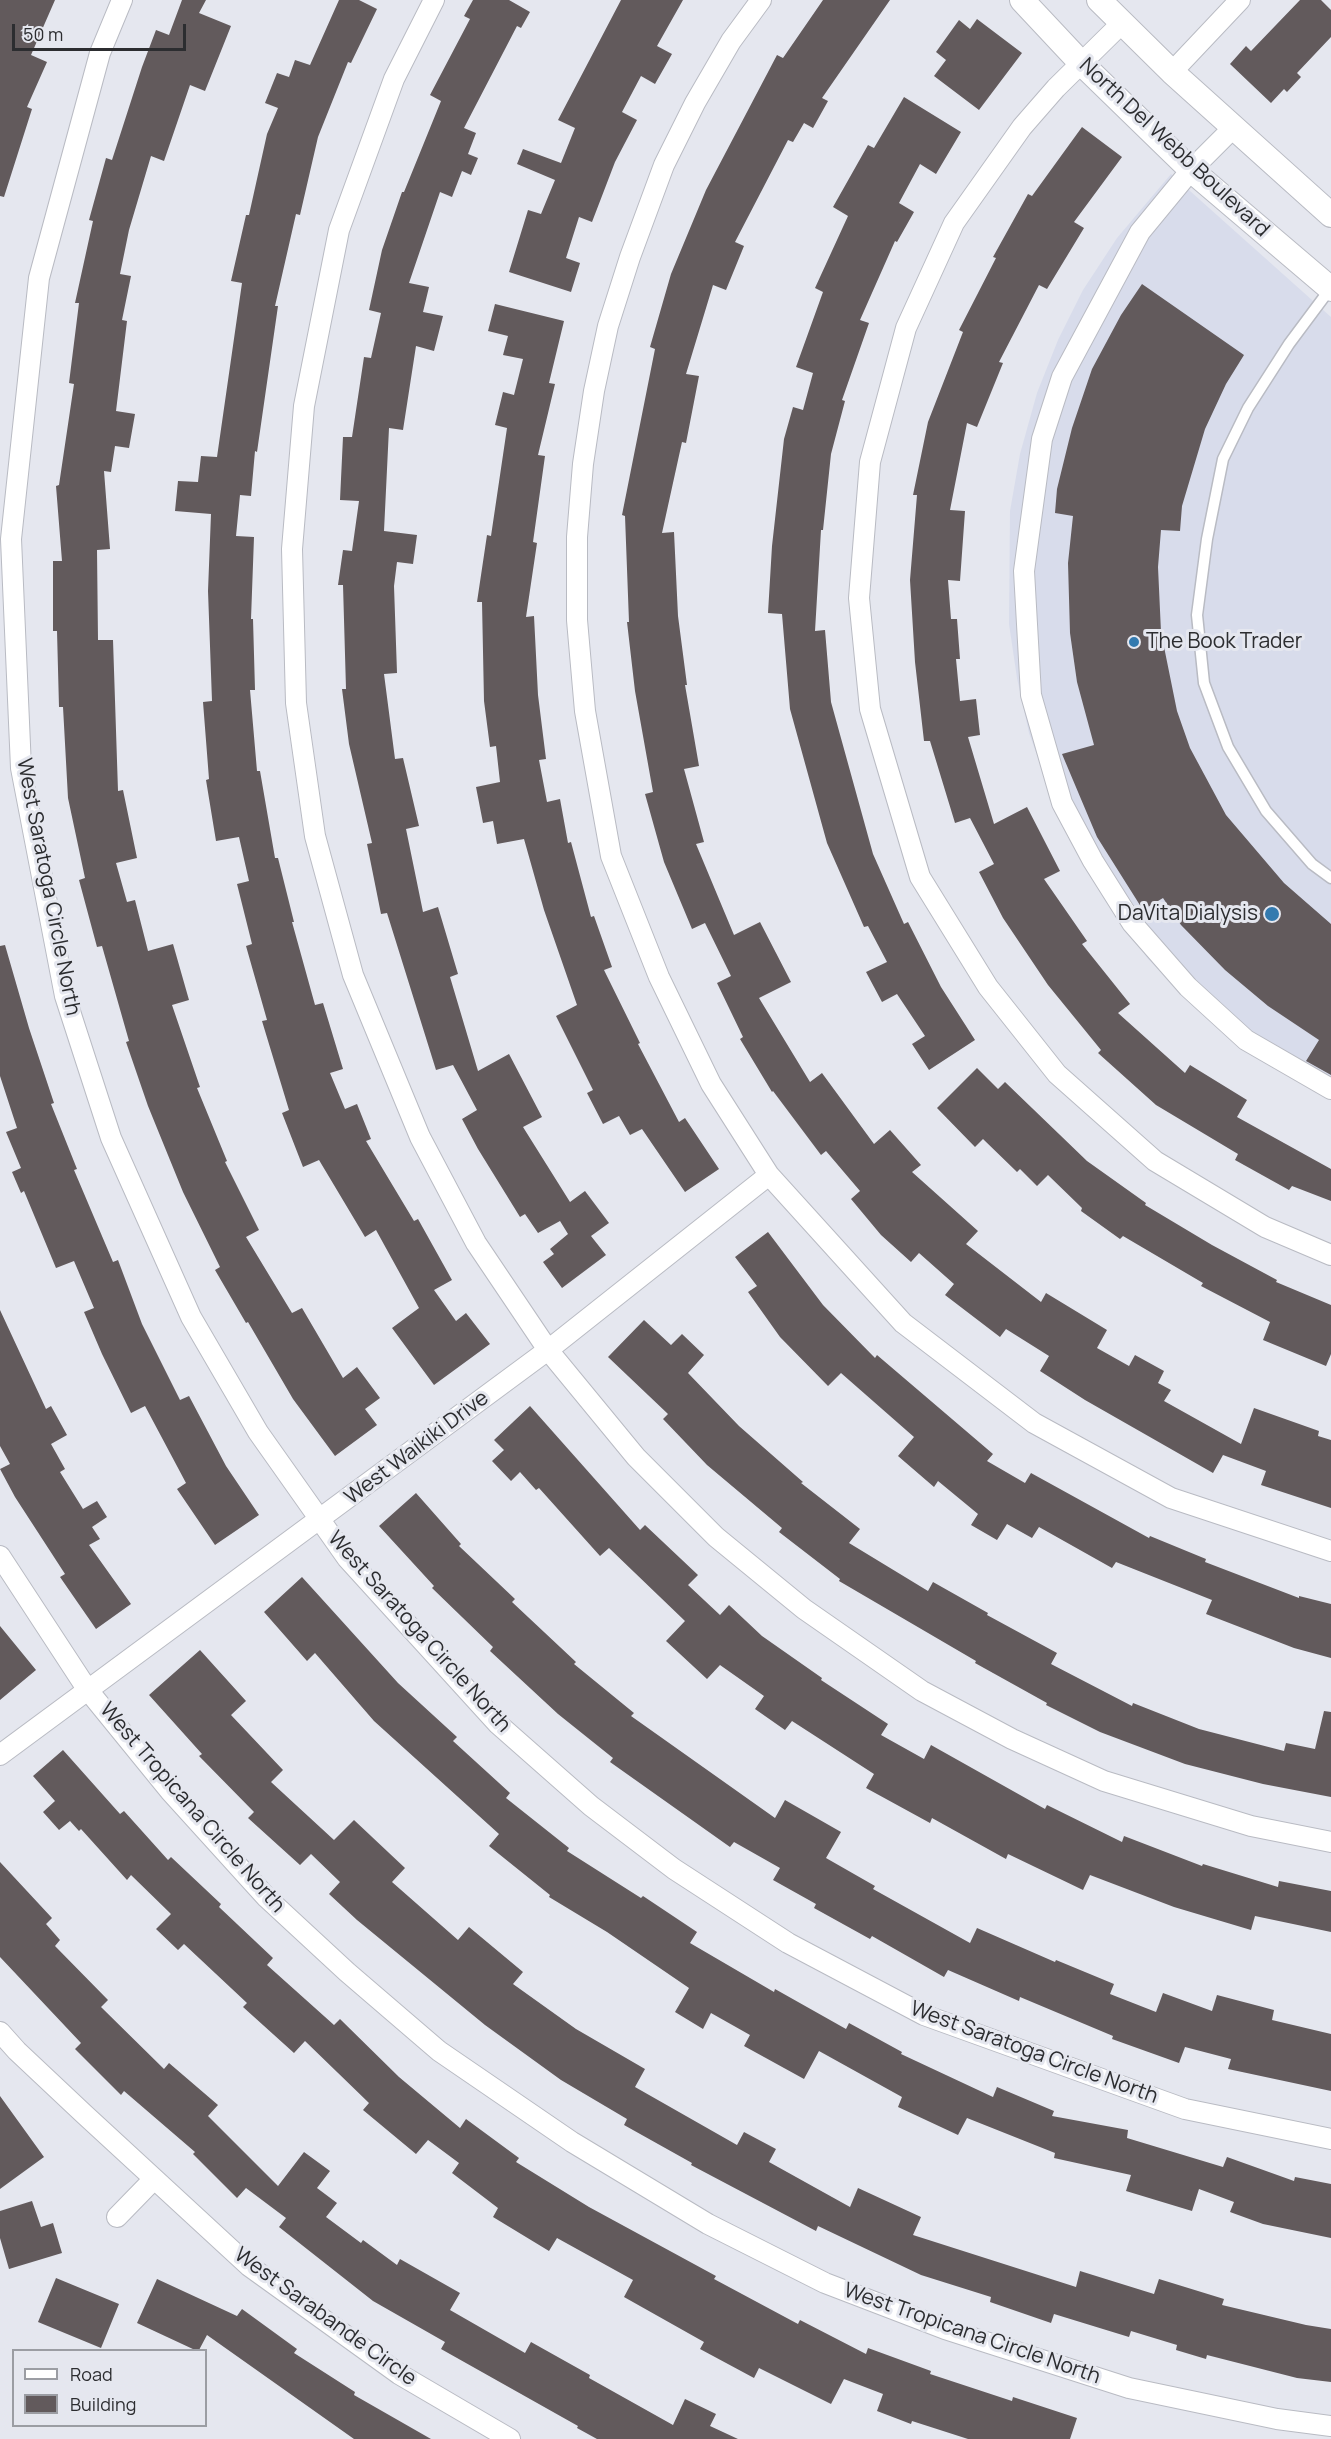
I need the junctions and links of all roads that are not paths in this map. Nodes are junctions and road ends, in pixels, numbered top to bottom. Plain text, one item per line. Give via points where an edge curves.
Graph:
1 (122, 0) edge
2 (434, 0) edge
3 (761, 0) edge
4 (1022, 0) edge
5 (1099, 0) edge
6 (1240, 0) edge
7 (1121, 24) junction
8 (1081, 63) junction
9 (1172, 72) junction
10 (1233, 128) junction
11 (1191, 170) junction
12 (1331, 215) edge
13 (1331, 289) edge
14 (1331, 878) edge
15 (1331, 1089) edge
16 (769, 1175) junction
17 (1331, 1254) edge
18 (548, 1350) junction
19 (320, 1520) junction
20 (1331, 1551) edge
21 (0, 1556) edge
22 (87, 1689) junction
23 (0, 1755) edge
24 (1331, 1842) edge
25 (0, 2032) edge
26 (1331, 2139) edge
27 (154, 2178) junction
28 (117, 2217) dead end
29 (1331, 2426) edge
30 (510, 2439) edge

1 - 19 street, West Saratoga Circle North via 100,53 39,279 10,539 21,768 65,996 111,1138 191,1317 258,1432
2 - 18 street via 394,79 339,230 304,406 292,549 296,702 315,836 352,975 420,1137 476,1244
3 - 16 street via 731,41 664,165 608,326 583,464 577,620 585,711 612,856 659,976 711,1084
4 - 8 street, North Del Webb Boulevard
5 - 7 street
6 - 9 street
7 - 8 street
7 - 9 street
8 - 11 street, North Del Webb Boulevard
8 - 17 street via 1022,127 954,223 906,328 870,462 860,598 870,709 920,877 988,987 1057,1074 1155,1161 1265,1227
9 - 10 street
10 - 11 street
10 - 12 street
11 - 13 street, North Del Webb Boulevard
11 - 15 street via 1140,232 1118,271 1062,377 1042,439 1024,571 1031,695 1062,803 1132,923 1188,987 1246,1040
13 - 14 lane via 1289,344 1248,408 1222,459 1197,615 1204,683 1228,747 1266,811 1312,864
16 - 18 street, West Waikiki Drive
16 - 20 street via 903,1323 1034,1424 1171,1498
18 - 19 street, West Waikiki Drive
18 - 24 street via 636,1457 716,1537 804,1609 922,1691 1012,1739 1104,1781 1251,1826
19 - 22 street, West Waikiki Drive
19 - 26 street, West Saratoga Circle North via 347,1558 498,1724 591,1806 674,1869 788,1943 935,2019 1185,2109
21 - 22 street, West Tropicana Circle North
22 - 23 street, West Waikiki Drive
22 - 29 street, West Tropicana Circle North via 170,1791 267,1898 347,1972 440,2051 572,2142 708,2224 825,2283 945,2329 1129,2388 1277,2419
25 - 27 street, West Sarabande Circle
27 - 28 street
27 - 30 street, West Sarabande Circle via 249,2266 399,2374

